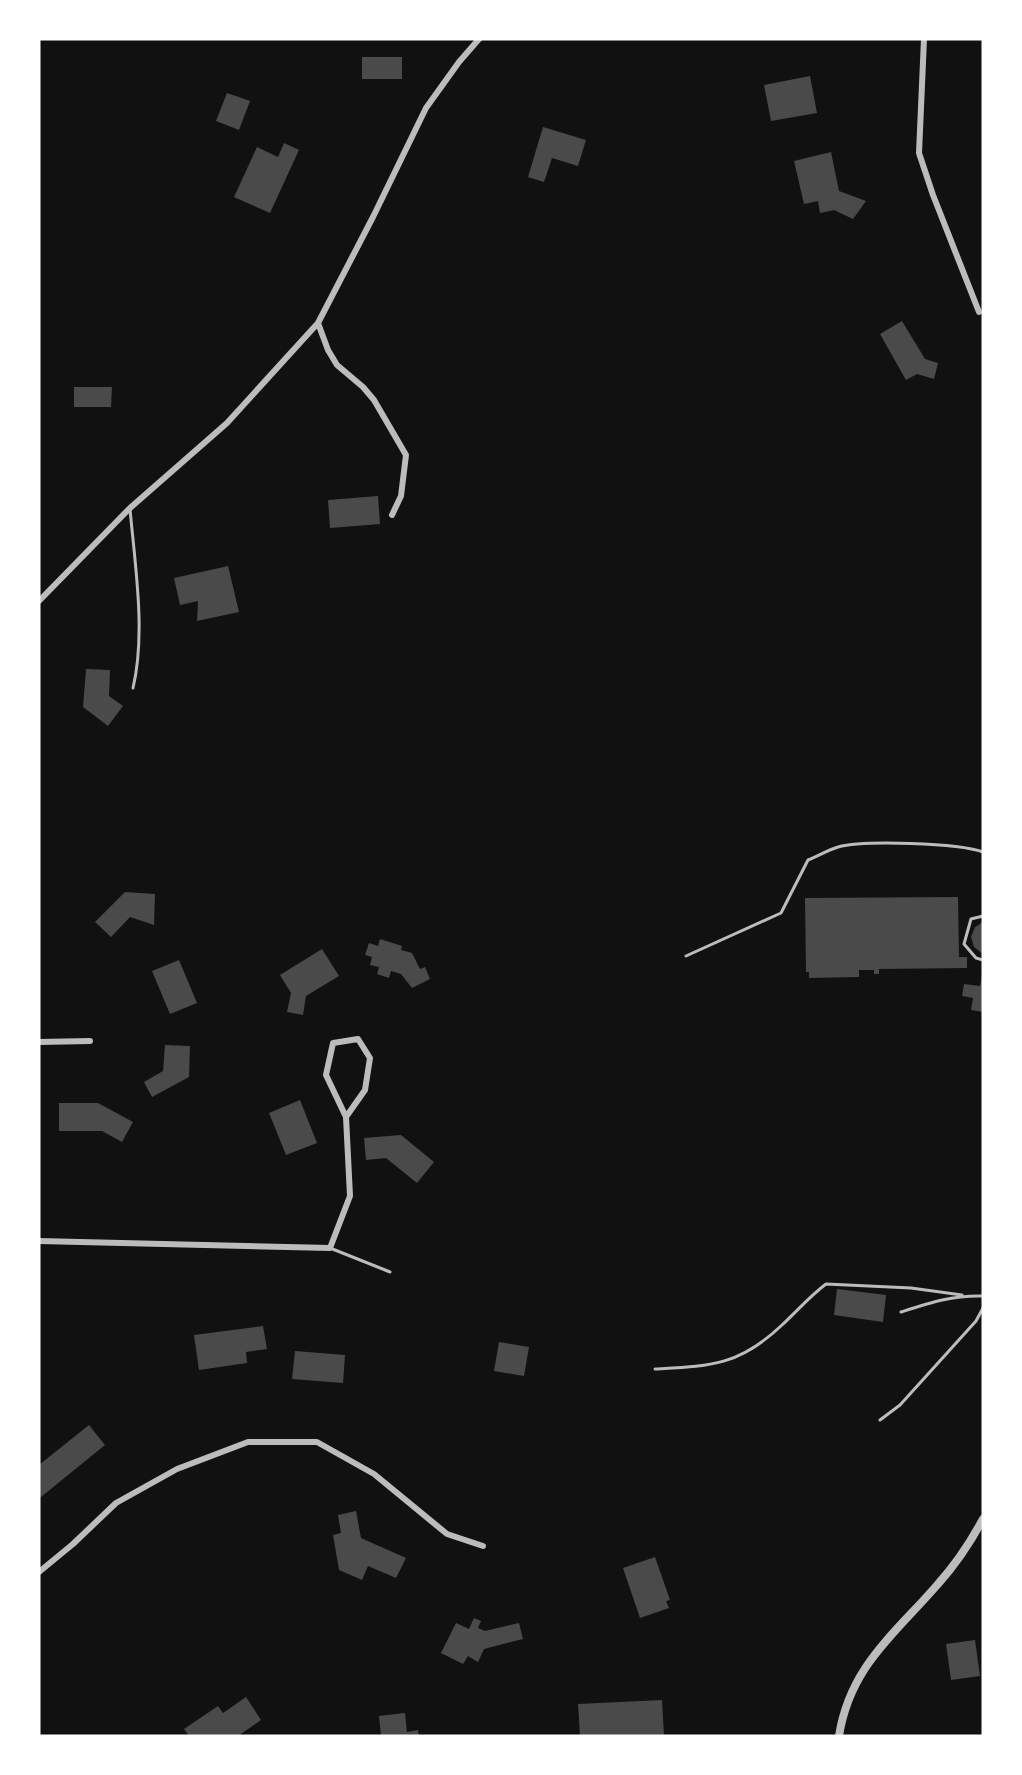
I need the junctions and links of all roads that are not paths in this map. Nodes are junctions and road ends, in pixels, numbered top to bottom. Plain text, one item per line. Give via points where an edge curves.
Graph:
1 (479, 39) edge
2 (924, 39) edge
3 (980, 312) dead end
4 (318, 323) junction
5 (130, 508) junction
6 (392, 515) dead end
7 (39, 600) edge
8 (133, 688) dead end
9 (983, 852) edge
10 (983, 916) edge
11 (686, 956) dead end
12 (983, 960) edge
13 (90, 1041) dead end
14 (39, 1042) edge
15 (346, 1117) junction
16 (39, 1241) edge
17 (330, 1248) junction
18 (390, 1272) dead end
19 (962, 1295) junction
20 (983, 1296) edge
21 (983, 1308) edge
22 (901, 1312) dead end
23 (654, 1369) dead end
24 (880, 1420) dead end
25 (983, 1520) edge
26 (483, 1546) dead end
27 (39, 1572) edge
28 (839, 1736) edge

1 - 4 street via 426,108
2 - 3 street via 919,153
4 - 5 street via 227,423
4 - 6 street via 337,365 374,400 405,455 401,496
5 - 7 street
5 - 8 lane via 138,591 138,666
9 - 11 lane via 940,845 840,847 808,860 781,913
10 - 12 lane via 970,919 964,944
13 - 14 street
15 - 15 street via 365,1090 370,1058 358,1039 333,1043 326,1075
15 - 17 street via 350,1197
16 - 17 street
17 - 18 lane
19 - 20 lane
19 - 22 lane
19 - 23 lane via 826,1284 758,1346 740,1356 717,1365
21 - 24 lane via 976,1321 900,1405
25 - 28 street via 938,1585 871,1658 851,1692
26 - 27 street via 447,1534 374,1474 317,1442 248,1442 177,1469 116,1503

